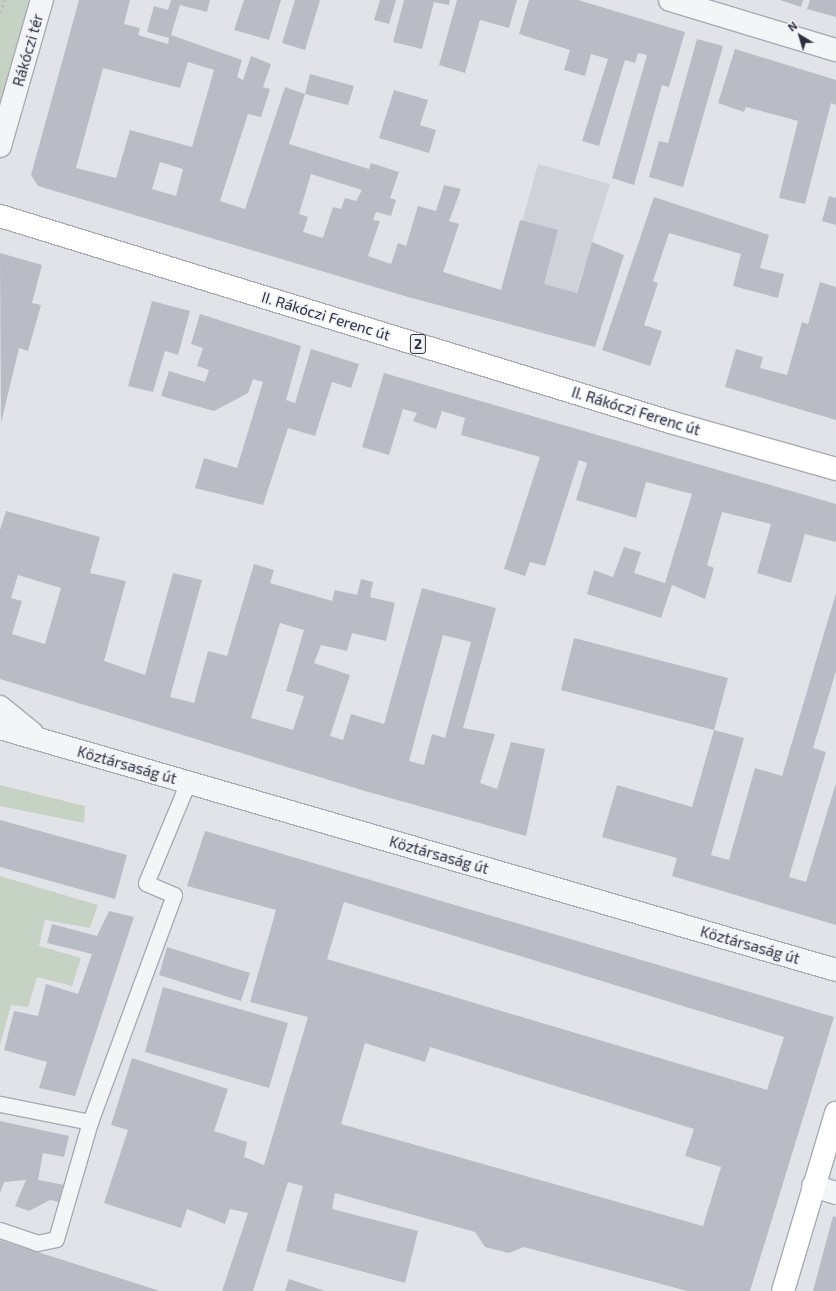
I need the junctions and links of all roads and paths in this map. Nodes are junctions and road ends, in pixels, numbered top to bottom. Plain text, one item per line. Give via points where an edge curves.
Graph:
1 (4, 0) edge
2 (42, 0) edge
3 (670, 0) edge
4 (0, 13) edge
5 (836, 50) edge
6 (0, 146) edge
7 (0, 216) edge
8 (836, 470) edge
9 (0, 707) edge
10 (0, 728) edge
11 (41, 740) junction
12 (188, 782) junction
13 (836, 970) edge
14 (0, 1104) edge
15 (836, 1113) edge
16 (90, 1122) junction
17 (813, 1186) junction
18 (836, 1193) edge
19 (0, 1230) edge
20 (783, 1291) edge

1 - 4 path
2 - 6 street, Rákóczi tér
3 - 5 street
7 - 8 main road, II. Rákóczi Ferenc út / 2
9 - 11 street, Köztársaság út
10 - 11 street, Köztársaság út
11 - 12 street, Köztársaság út
12 - 13 street, Köztársaság út
12 - 16 lane via 146,883 174,895
14 - 16 lane
15 - 17 main road
16 - 19 lane via 56,1239 37,1243
17 - 18 street
17 - 20 main road

